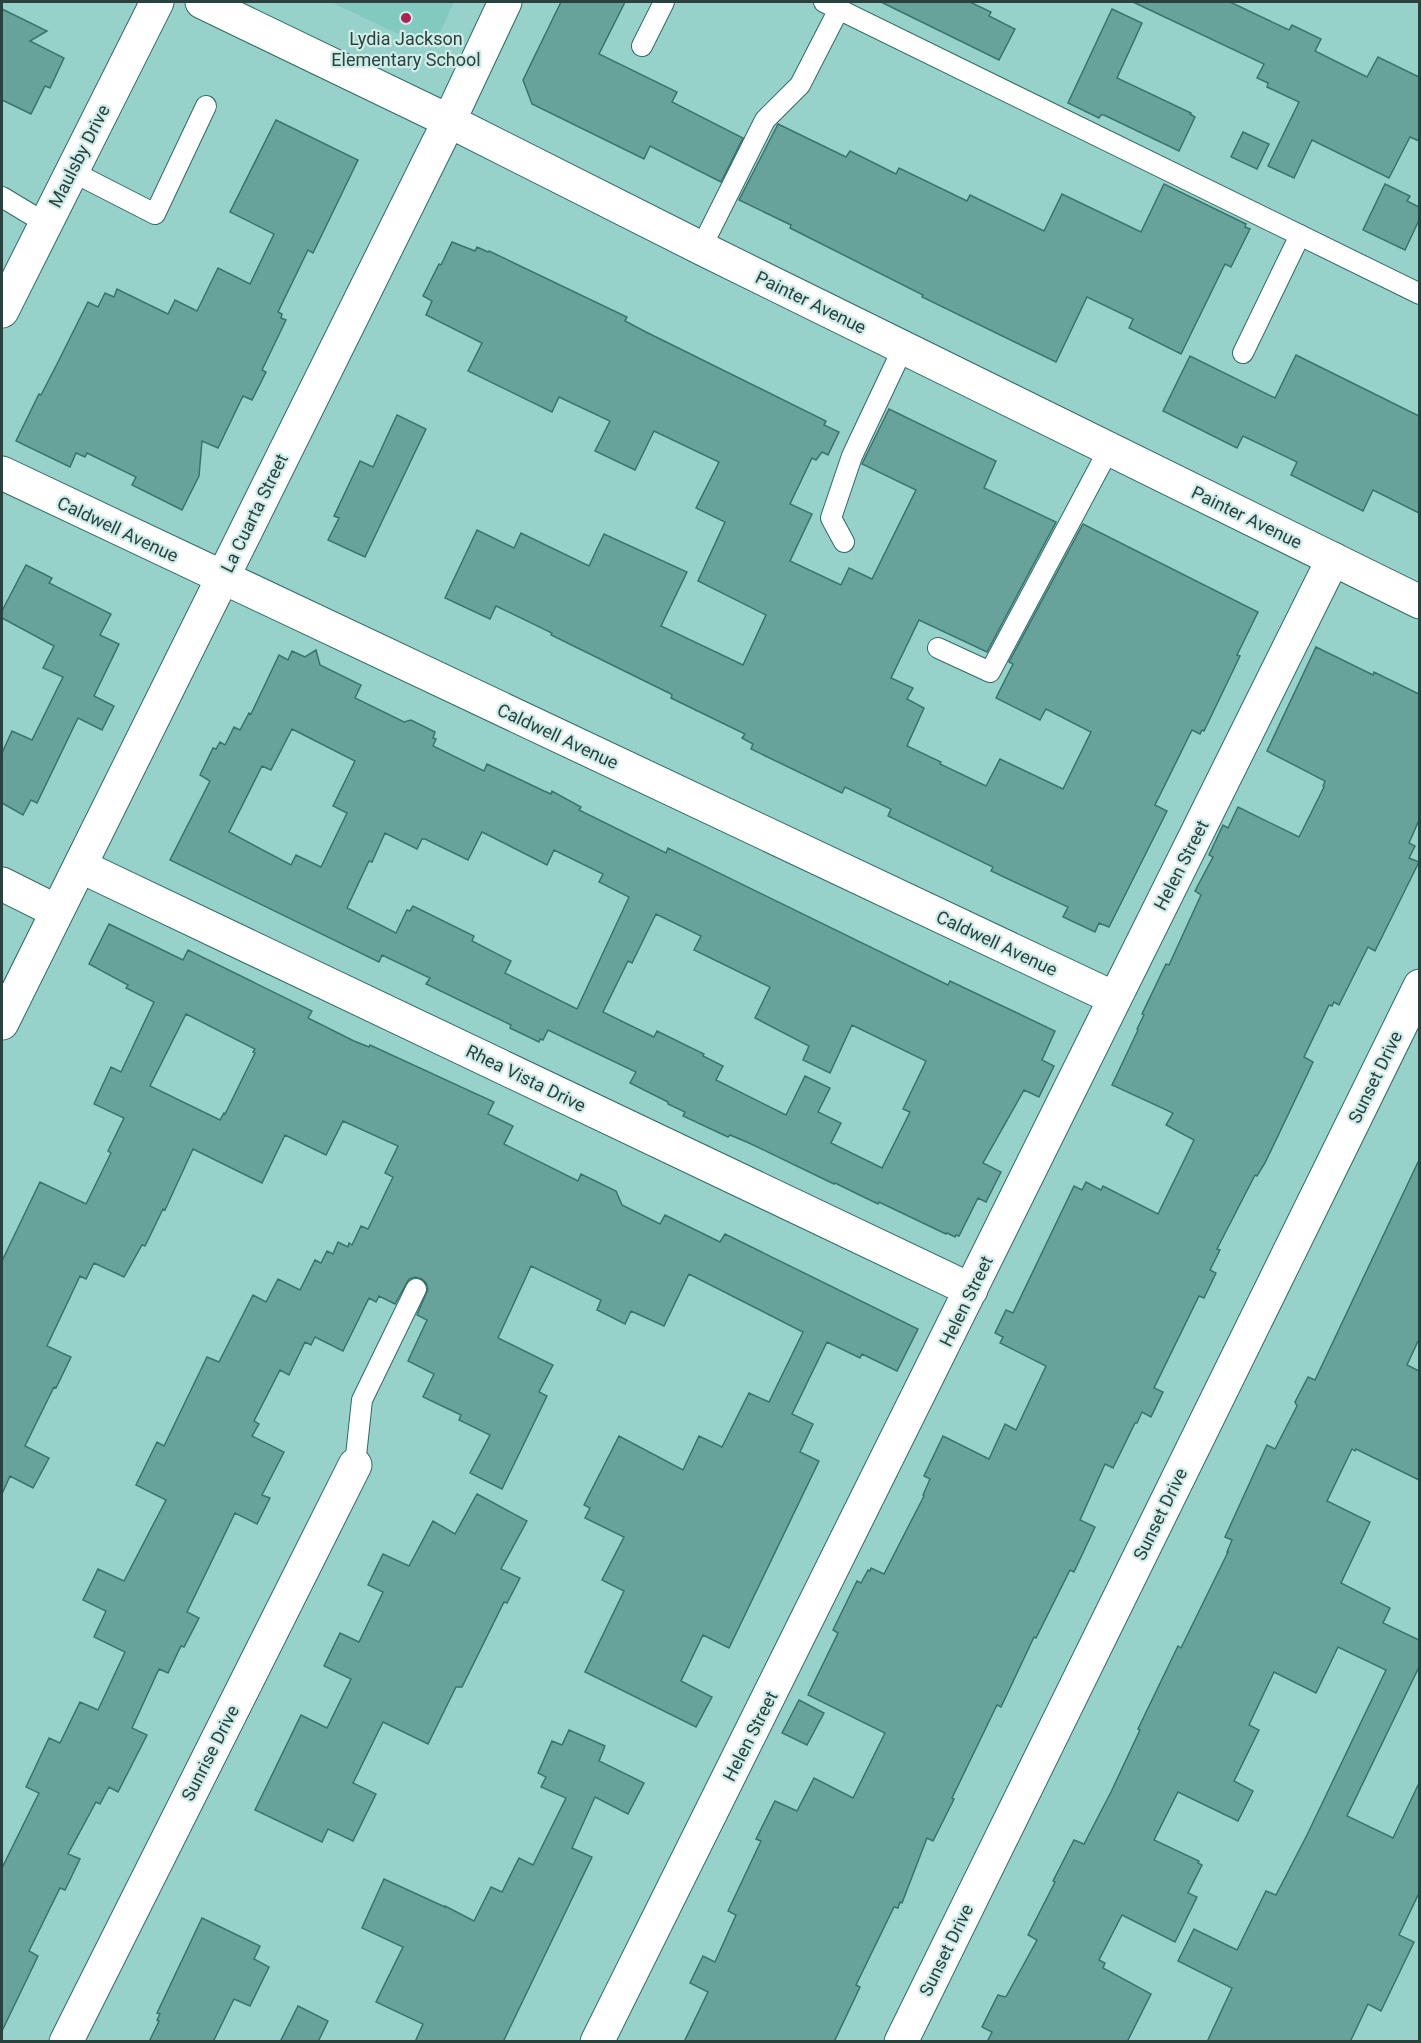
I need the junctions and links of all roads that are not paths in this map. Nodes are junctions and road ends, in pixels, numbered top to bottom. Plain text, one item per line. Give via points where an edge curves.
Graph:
1 (156, 2) edge
2 (202, 2) edge
3 (505, 2) edge
4 (664, 2) edge
5 (831, 5) edge
6 (642, 46) dead end
7 (206, 105) dead end
8 (449, 121) junction
9 (71, 171) junction
10 (2, 197) edge
11 (45, 224) junction
12 (1300, 235) junction
13 (701, 248) junction
14 (1419, 294) edge
15 (2, 311) edge
16 (903, 348) junction
17 (1243, 353) dead end
18 (1109, 449) junction
19 (2, 473) edge
20 (844, 542) dead end
21 (1333, 559) junction
22 (222, 578) junction
23 (1419, 602) edge
24 (938, 648) dead end
25 (81, 866) junction
26 (2, 884) edge
27 (56, 911) junction
28 (1419, 986) edge
29 (1114, 998) junction
30 (2, 1023) edge
31 (416, 1289) dead end
32 (970, 1290) junction
33 (355, 1465) joint
34 (66, 2042) edge
35 (597, 2042) edge
36 (901, 2042) edge

1 - 9 street, Maulsby Drive
2 - 8 street, Painter Avenue
3 - 8 street, La Cuarta Street
4 - 6 lane
5 - 12 lane
5 - 13 lane via 800,85 765,120
7 - 9 lane via 155,214
8 - 13 street, Painter Avenue
8 - 22 street, La Cuarta Street
9 - 11 street, Maulsby Drive
10 - 11 lane
11 - 15 street, Maulsby Drive
12 - 14 lane
12 - 17 lane
13 - 16 street, Painter Avenue
16 - 18 street, Painter Avenue
16 - 20 lane via 852,456 831,518
18 - 21 street, Painter Avenue
18 - 24 lane via 990,672
19 - 22 street, Caldwell Avenue
21 - 23 street, Painter Avenue
21 - 29 street, Helen Street
22 - 25 street, La Cuarta Street
22 - 29 street, Caldwell Avenue
25 - 27 street, La Cuarta Street
25 - 32 street, Rhea Vista Drive
26 - 27 street
27 - 30 street, La Cuarta Street
28 - 36 street, Sunset Drive
29 - 32 street, Helen Street
31 - 33 lane via 362,1400
32 - 35 street, Helen Street
33 - 34 street, Sunrise Drive

